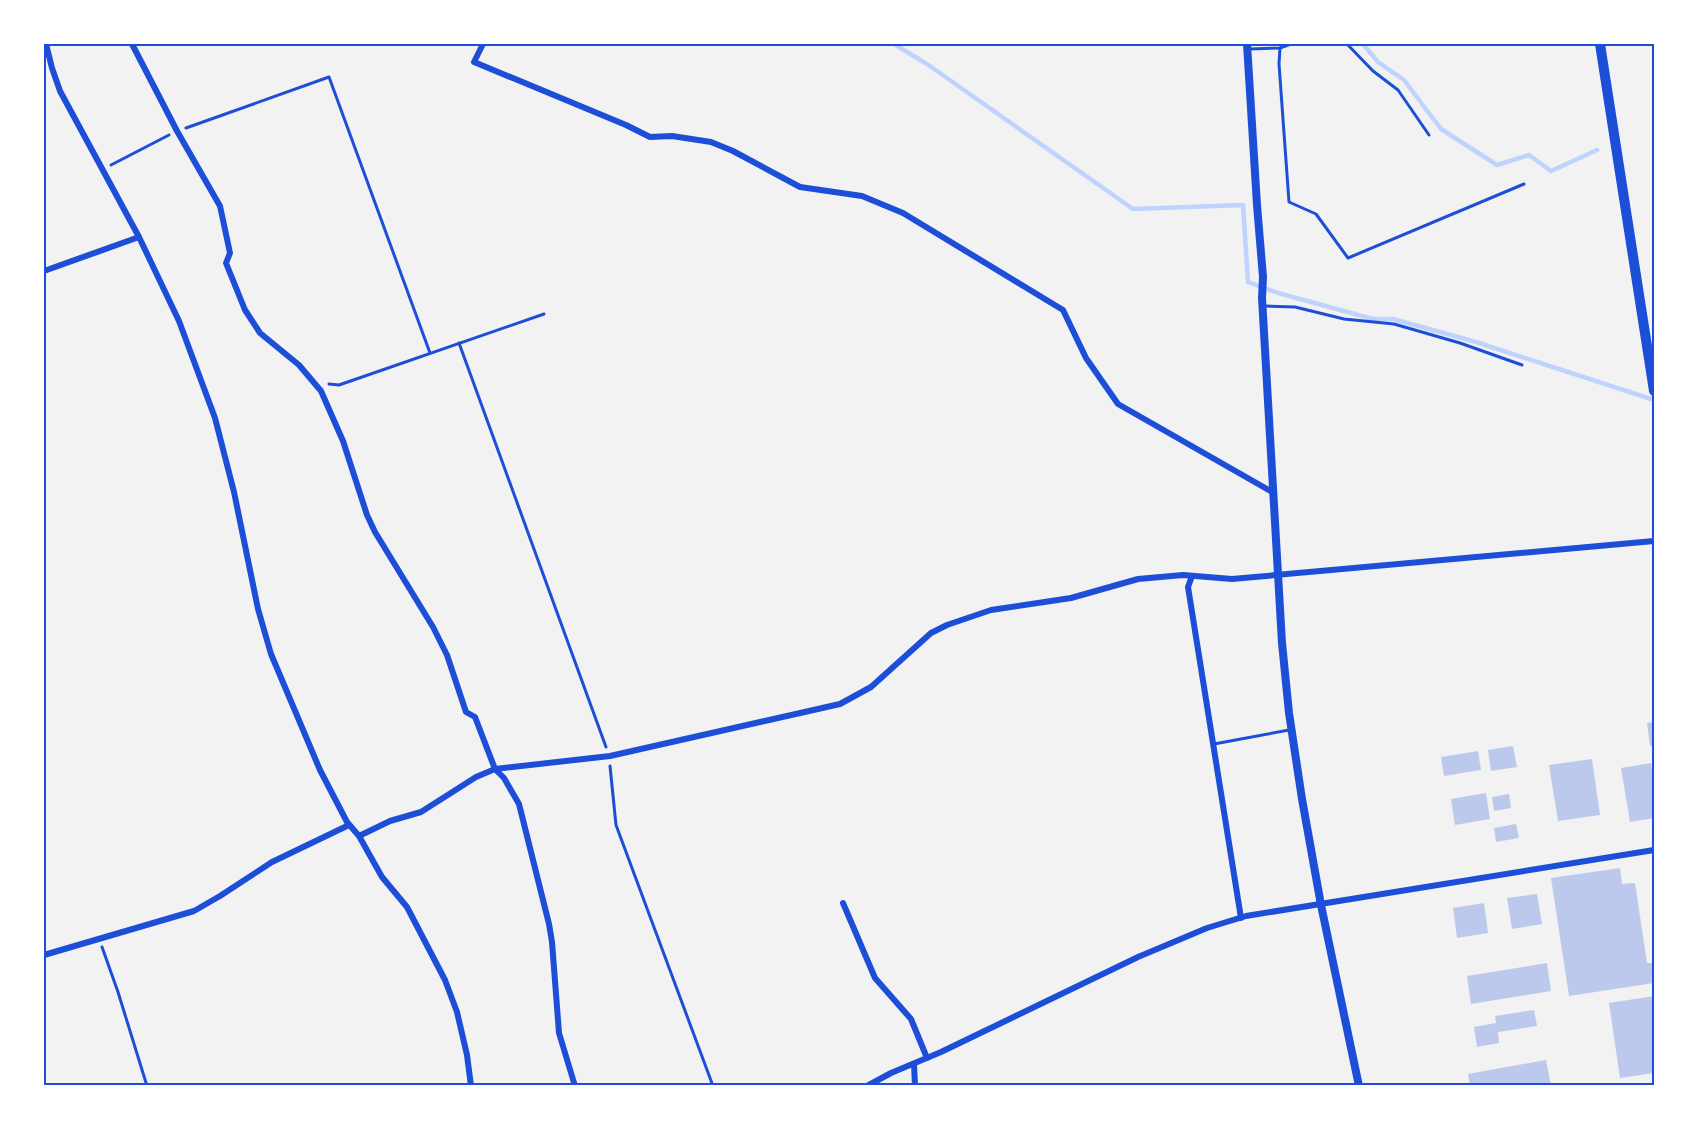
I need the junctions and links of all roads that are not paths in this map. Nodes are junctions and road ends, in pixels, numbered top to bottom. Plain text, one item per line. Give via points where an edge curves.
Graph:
1 (46, 44) edge
2 (132, 44) edge
3 (483, 44) edge
4 (1290, 44) edge
5 (1347, 44) edge
6 (1600, 44) edge
7 (1247, 46) edge
8 (1280, 48) junction
9 (1429, 135) dead end
10 (1524, 184) dead end
11 (138, 237) junction
12 (44, 271) edge
13 (1263, 302) junction
14 (1522, 365) dead end
15 (1654, 389) edge
16 (1274, 493) junction
17 (1654, 541) edge
18 (1278, 574) junction
19 (1192, 576) junction
20 (1292, 730) junction
21 (1214, 744) junction
22 (495, 769) junction
23 (349, 825) junction
24 (359, 836) junction
25 (1654, 850) edge
26 (843, 903) dead end
27 (1321, 905) junction
28 (1241, 918) junction
29 (44, 955) edge
30 (927, 1058) junction
31 (914, 1064) junction
32 (471, 1086) edge
33 (574, 1086) edge
34 (867, 1086) edge
35 (915, 1086) edge
36 (1359, 1086) edge

1 - 11 street via 60,91
2 - 22 street via 220,206 230,253 226,263 245,310 260,333 299,365 321,390 367,515 433,627 466,712 475,717
3 - 16 street via 474,62 650,136 711,142 800,187 862,196 903,213 1063,310 1086,358 1118,404
4 - 8 lane
5 - 9 lane via 1398,90
6 - 15 highway
7 - 8 lane
7 - 13 street
8 - 10 lane via 1289,202 1316,214 1348,258
11 - 12 street
11 - 23 street via 179,321 215,418 271,654 320,770
13 - 14 lane via 1344,319 1394,324
13 - 16 street
16 - 18 street
17 - 18 street
18 - 19 street via 1232,579
18 - 20 street
19 - 21 street via 1188,587
19 - 22 street via 1138,579 1071,598 991,610 947,625 931,633 871,687 840,704 610,756
20 - 21 lane
20 - 27 street
21 - 28 street
22 - 24 street via 421,812
22 - 33 street via 519,804 540,888 552,942 559,1034
23 - 24 street
23 - 29 street via 272,862 194,911
24 - 32 street via 382,877 407,907 445,980 467,1055
25 - 27 street
26 - 30 street via 875,978 910,1019
27 - 28 street
27 - 36 street
28 - 30 street via 1137,957
30 - 31 street
31 - 34 street
31 - 35 street

